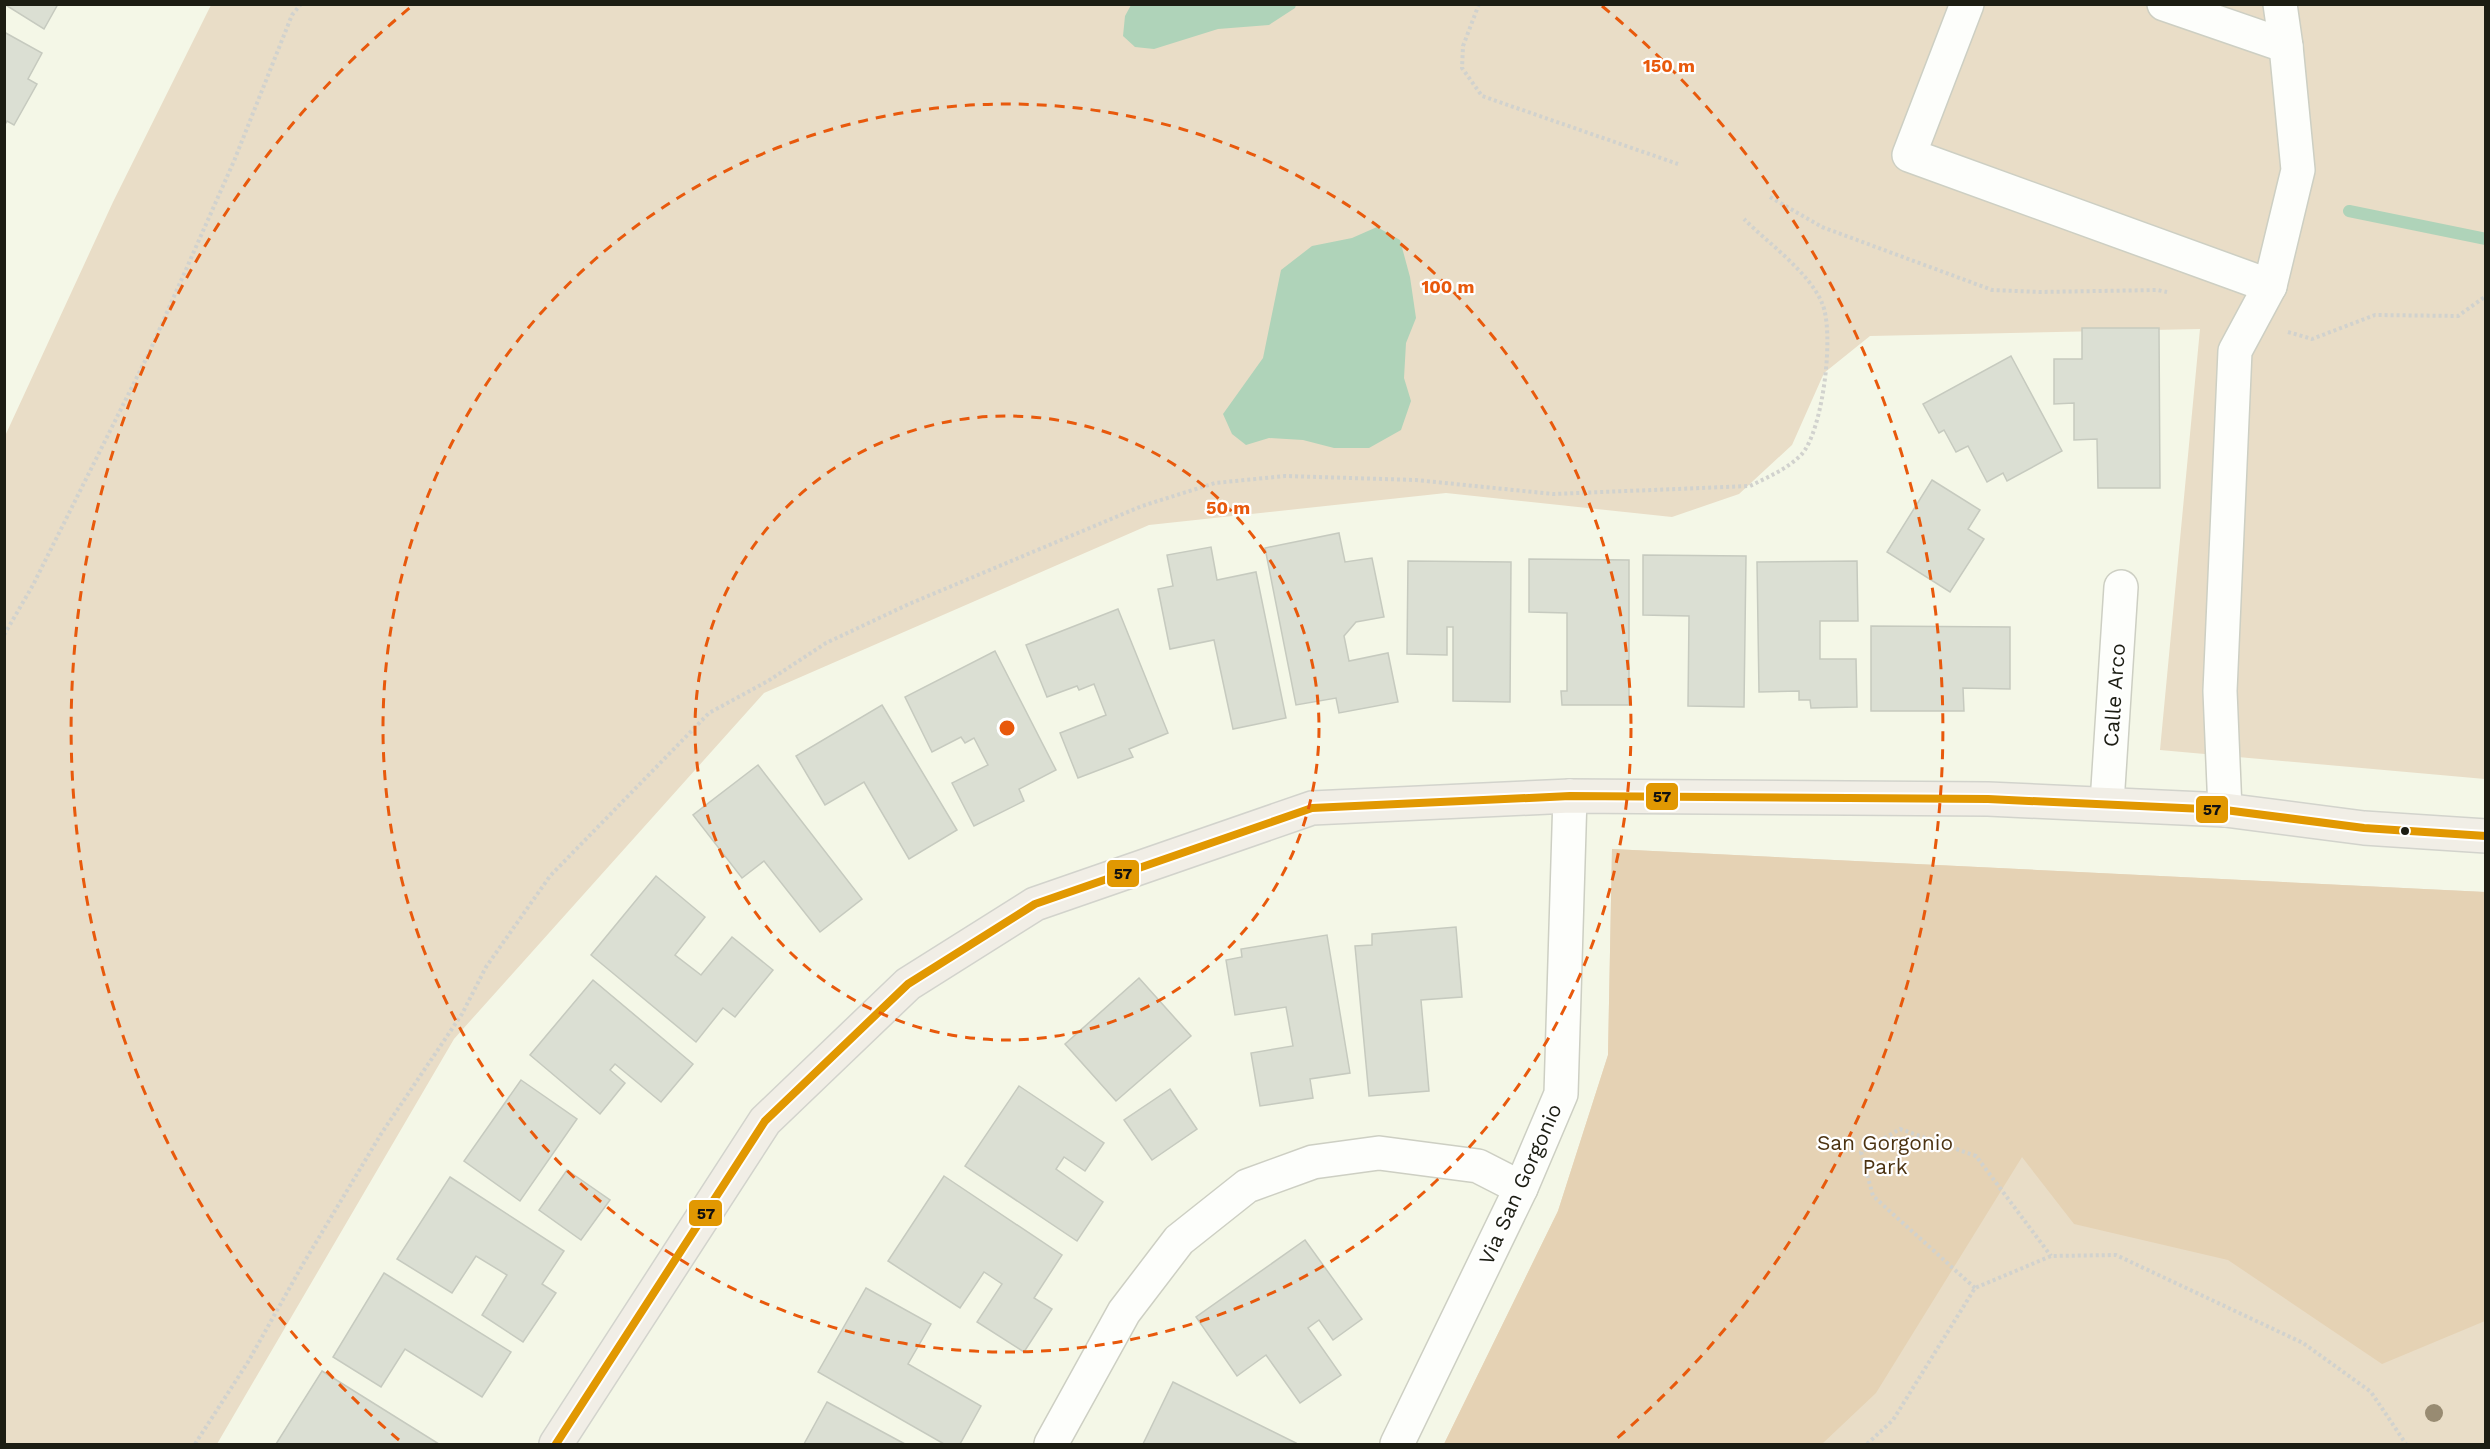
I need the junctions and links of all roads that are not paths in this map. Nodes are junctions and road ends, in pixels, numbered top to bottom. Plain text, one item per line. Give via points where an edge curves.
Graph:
1 (1967, 4) edge
2 (2164, 4) edge
3 (2280, 4) edge
4 (2286, 46) junction
5 (2270, 286) junction
6 (2121, 587) dead end
7 (1570, 796) junction
8 (2107, 803) junction
9 (2225, 810) junction
10 (2486, 836) edge
11 (1521, 1188) junction
12 (556, 1444) edge
13 (1051, 1444) edge
14 (1397, 1444) edge

1 - 5 street via 1909,155
2 - 4 street
3 - 4 street
4 - 5 street via 2298,170
5 - 9 street via 2235,351 2220,691
6 - 8 street, Calle Arco
7 - 8 main road
7 - 11 street, Via San Gorgonio via 1561,1094
7 - 12 main road via 1312,808 1035,904 908,984 765,1121
8 - 9 main road
9 - 10 main road via 2364,828
11 - 13 street via 1478,1166 1379,1153 1313,1162 1247,1186 1179,1240 1124,1312
11 - 14 street, Via San Gorgonio

